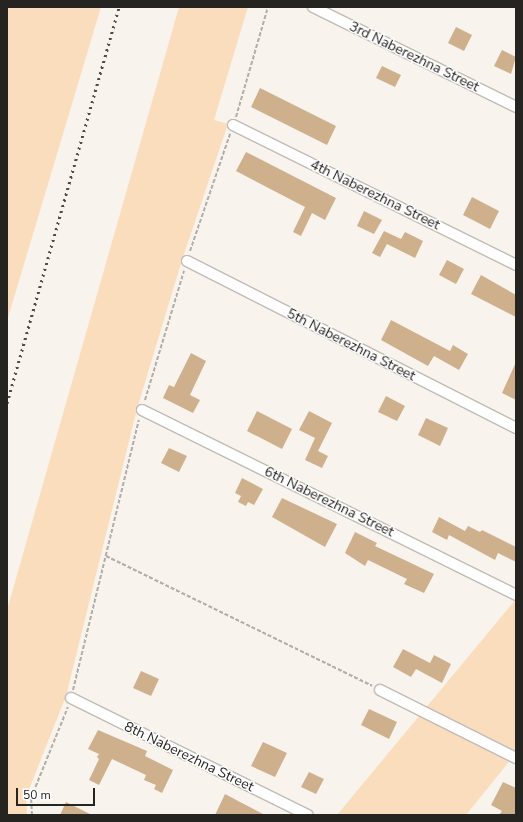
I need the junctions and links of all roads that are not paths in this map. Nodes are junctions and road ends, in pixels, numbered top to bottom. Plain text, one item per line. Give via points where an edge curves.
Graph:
1 (313, 7) edge
2 (516, 107) edge
3 (233, 125) dead end
4 (187, 261) dead end
5 (516, 265) edge
6 (142, 410) dead end
7 (516, 428) edge
8 (516, 595) edge
9 (380, 690) road end
10 (71, 698) dead end
11 (516, 758) edge
12 (308, 815) edge

1 - 2 street, 3rd Naberezhna Street
3 - 5 street, 4th Naberezhna Street
4 - 7 street, 5th Naberezhna Street
6 - 8 street, 6th Naberezhna Street
9 - 11 street
10 - 12 street, 8th Naberezhna Street

